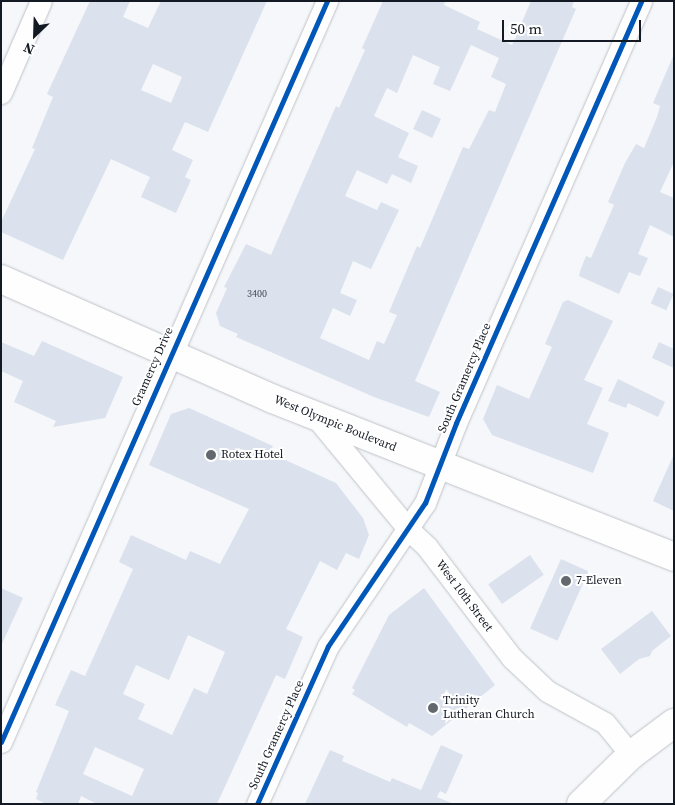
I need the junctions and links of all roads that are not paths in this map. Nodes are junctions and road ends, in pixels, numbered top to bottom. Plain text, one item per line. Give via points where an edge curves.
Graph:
1 (42, 1) edge
2 (327, 1) edge
3 (641, 1) edge
4 (1, 93) edge
5 (1, 279) edge
6 (170, 353) junction
7 (315, 416) junction
8 (440, 465) junction
9 (408, 529) junction
10 (674, 558) edge
11 (674, 723) edge
12 (1, 742) edge
13 (631, 755) junction
14 (257, 804) edge
15 (582, 804) edge

1 - 4 street
2 - 6 street, Gramercy Drive
3 - 8 street, South Gramercy Place
5 - 6 main road, West Olympic Boulevard
6 - 7 main road, West Olympic Boulevard
6 - 12 street, Gramercy Drive
7 - 8 main road, West Olympic Boulevard
7 - 9 street, West 10th Street
8 - 9 street, South Gramercy Place via 425,502
8 - 10 main road, West Olympic Boulevard
9 - 13 street, West 10th Street via 427,547 512,658 547,691 605,723
9 - 14 street, South Gramercy Place via 328,646
11 - 13 main road
13 - 15 main road

